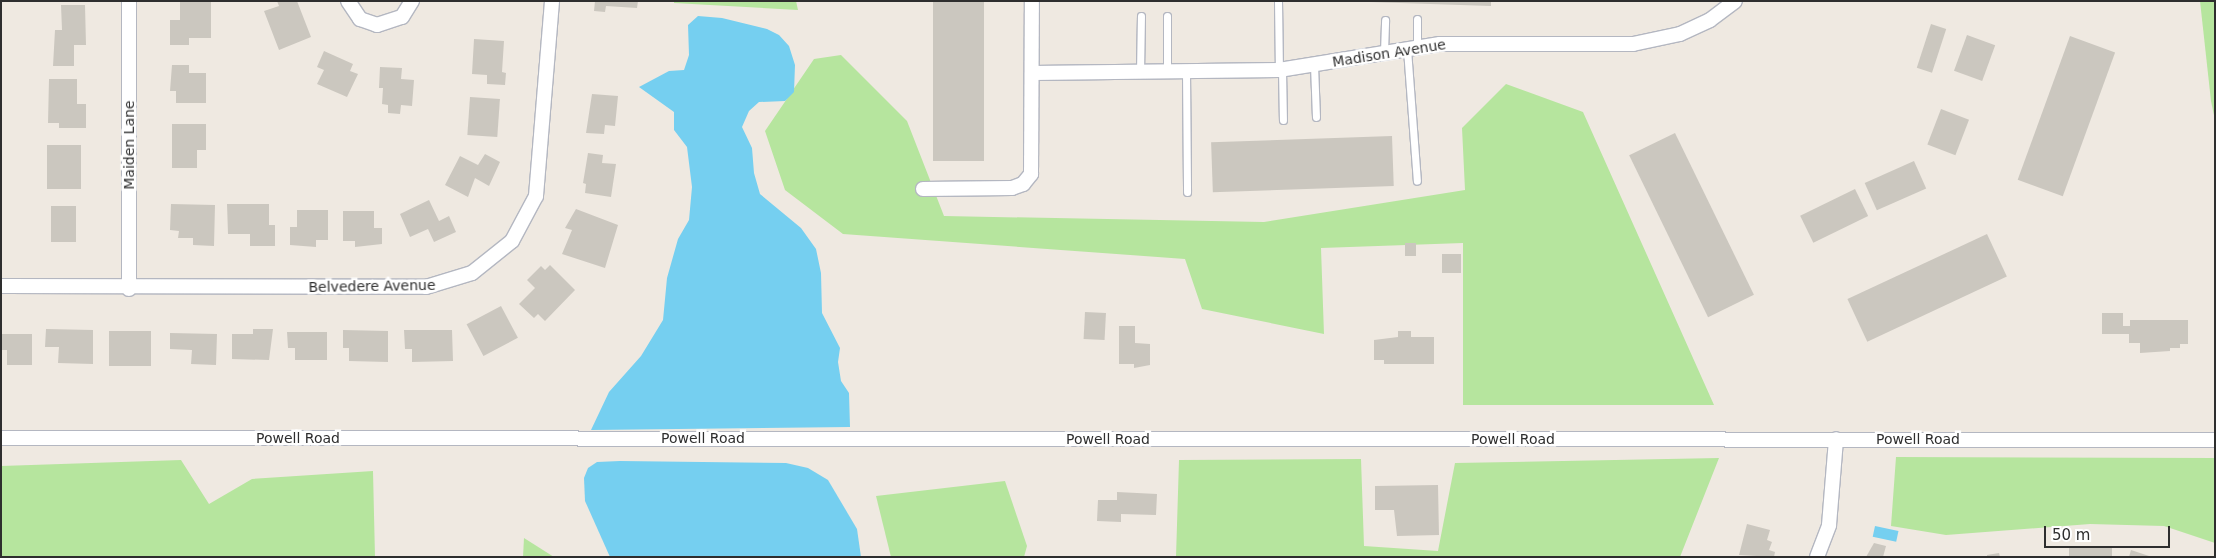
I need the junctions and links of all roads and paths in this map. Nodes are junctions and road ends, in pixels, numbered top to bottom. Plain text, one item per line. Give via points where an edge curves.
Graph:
1 (129, 1) edge
2 (348, 1) edge
3 (412, 1) edge
4 (552, 1) edge
5 (1032, 1) edge
6 (1278, 1) edge
7 (1735, 1) edge
8 (1141, 16) dead end
9 (1167, 16) dead end
10 (1417, 19) dead end
11 (1385, 20) dead end
12 (1412, 47) junction
13 (1384, 52) junction
14 (1314, 65) junction
15 (1280, 70) junction
16 (1140, 72) junction
17 (1167, 72) junction
18 (1186, 72) junction
19 (1034, 73) junction
20 (1316, 117) dead end
21 (1283, 120) dead end
22 (1417, 181) dead end
23 (923, 189) dead end
24 (1187, 192) dead end
25 (1, 286) edge
26 (129, 289) junction
27 (1, 438) edge
28 (1836, 439) junction
29 (2215, 440) edge
30 (1818, 557) edge

1 - 26 street, Maiden Lane
2 - 3 street via 360,19 377,25 402,17
4 - 26 street, Belvedere Avenue via 536,196 517,234 487,264 457,279 426,287
5 - 19 street
6 - 15 lane
7 - 12 street, Madison Avenue via 1695,28 1649,42
8 - 16 lane
9 - 17 lane
10 - 12 lane
11 - 13 lane
12 - 13 street, Madison Avenue
12 - 22 lane
13 - 14 street, Madison Avenue
14 - 15 street, Madison Avenue
14 - 20 lane
15 - 18 street, Madison Avenue
15 - 21 lane
16 - 17 street, Madison Avenue
16 - 19 street, Madison Avenue
17 - 18 street, Madison Avenue
18 - 24 lane
19 - 23 street via 1033,168 1028,180 1012,188
25 - 26 street, Belvedere Avenue
27 - 28 street, Powell Road
28 - 29 street, Powell Road
28 - 30 street via 1829,525

